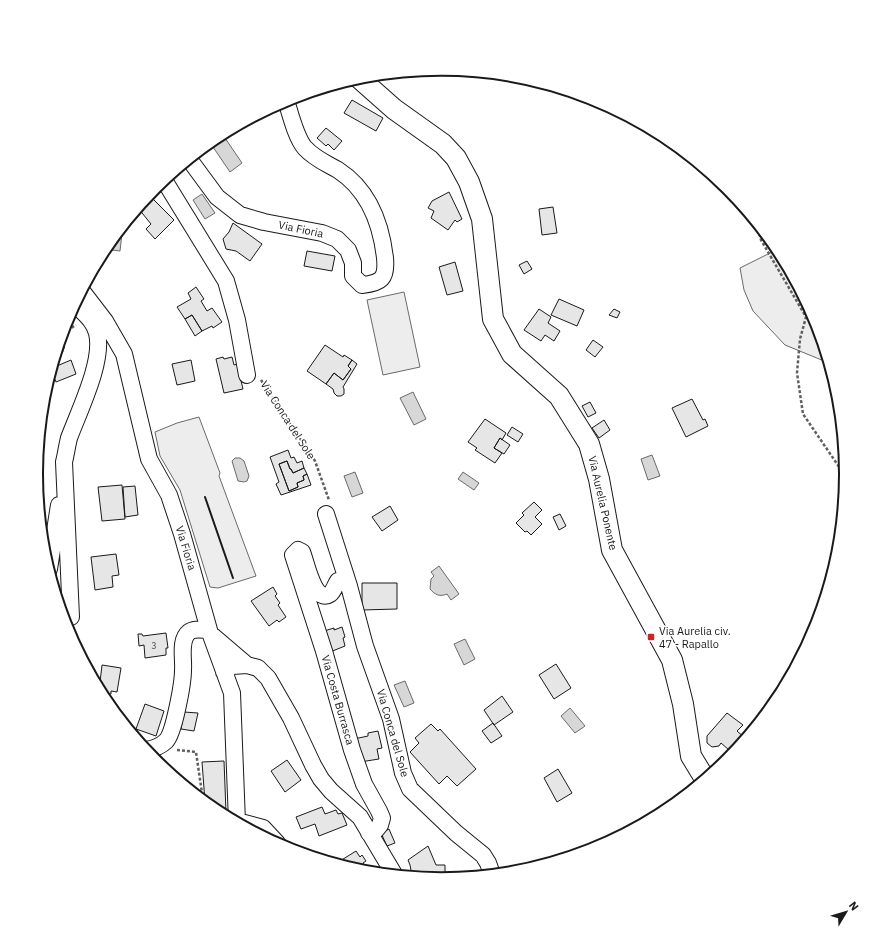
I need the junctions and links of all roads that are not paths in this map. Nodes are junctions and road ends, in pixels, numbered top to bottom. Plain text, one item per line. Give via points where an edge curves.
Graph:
1 (365, 84) edge
2 (288, 106) edge
3 (192, 164) edge
4 (168, 186) edge
5 (85, 296) edge
6 (80, 307) edge
7 (247, 375) road end
8 (65, 493) junction
9 (326, 514) road end
10 (51, 554) edge
11 (350, 586) junction
12 (71, 616) dead end
13 (210, 632) junction
14 (247, 665) junction
15 (224, 672) junction
16 (154, 748) edge
17 (702, 774) edge
18 (237, 816) edge
19 (255, 826) edge
20 (266, 832) edge
21 (370, 834) junction
22 (391, 869) edge
23 (490, 869) edge

1 - 17 main road, Via Aurelia Ponente via 394,109 443,144 456,158 469,182 482,219 493,319 512,354 559,396 589,444 599,479 612,550 672,660 683,704 691,756
2 - 3 street, Via Fioria via 304,147 318,160 354,182 370,202 379,224 385,264 383,277 376,283 362,285 353,276 353,263 348,250 337,239 322,232 240,215 217,197
4 - 7 street, Via Conca del Sole via 226,281 237,320
5 - 13 street, Via Fioria via 105,321 124,354 149,458 168,495 182,534
6 - 8 street via 93,324 98,343 95,366 64,462
8 - 10 street via 59,506
8 - 12 street
9 - 11 street, Via Conca del Sole
11 - 21 street, Via Costa Burrasca via 338,581 330,594 321,595 310,578 304,556 298,550 293,555 354,757 364,784 382,818 380,825
11 - 23 street, Via Conca del Sole via 366,646 391,719 403,774 410,789 483,855
13 - 14 street
13 - 15 street, Via Fioria
13 - 16 street via 189,631 184,639 184,672 175,720 166,741
14 - 15 street via 232,666
14 - 21 street via 258,668 268,678 321,779 360,817
15 - 18 street, Via Fioria via 232,694
19 - 20 street, Via Fioria
21 - 22 street

